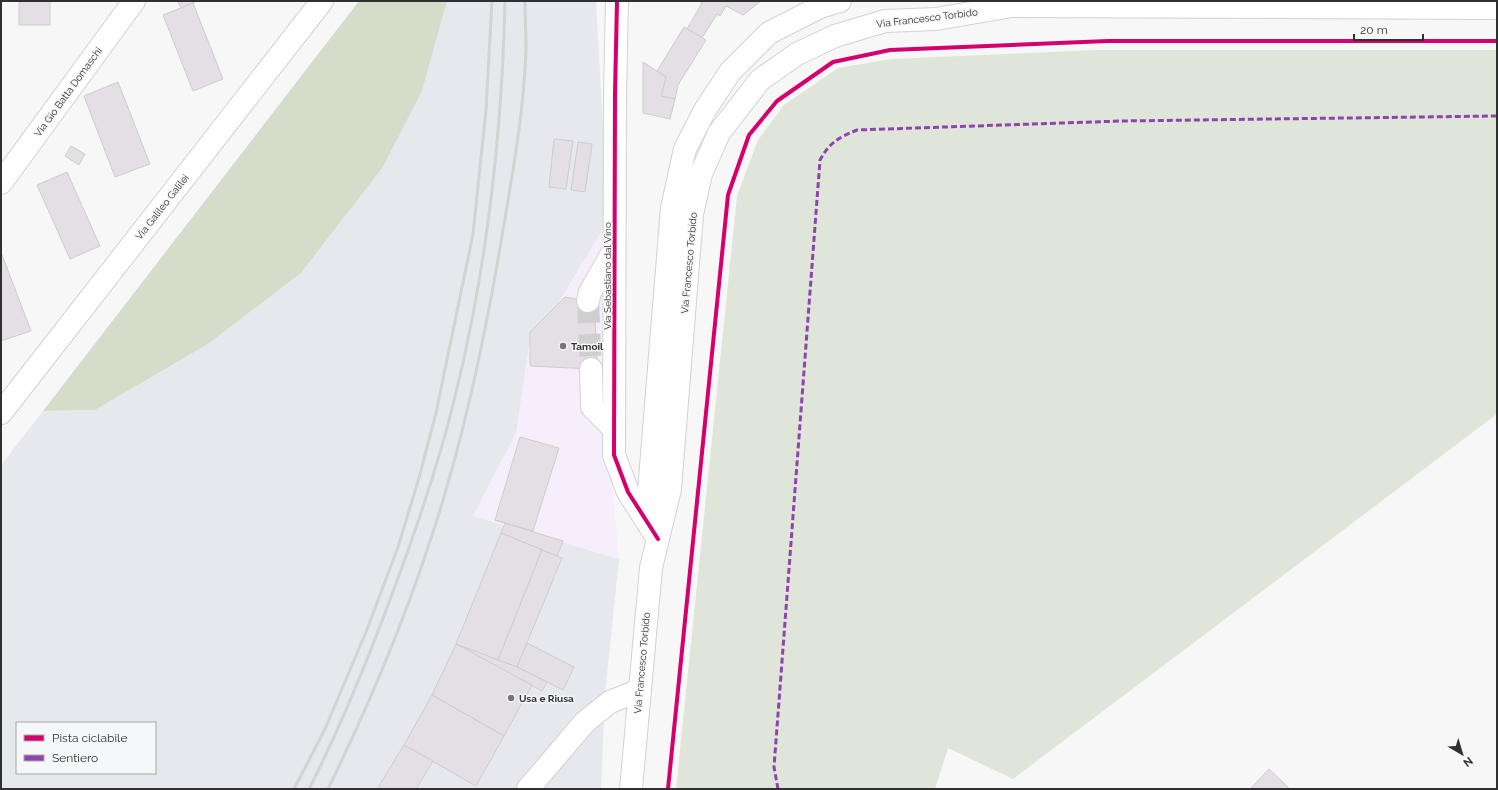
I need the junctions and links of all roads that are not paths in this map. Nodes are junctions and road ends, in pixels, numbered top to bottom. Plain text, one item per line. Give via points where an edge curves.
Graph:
1 (134, 1) edge
2 (322, 1) edge
3 (617, 1) edge
4 (840, 1) edge
5 (973, 1) edge
6 (1346, 4) edge
7 (1410, 4) edge
8 (1012, 6) junction
9 (1497, 8) edge
10 (1, 183) edge
11 (615, 249) junction
12 (588, 301) tunnel mouth
13 (591, 368) tunnel mouth
14 (1, 413) edge
15 (614, 429) junction
16 (658, 539) junction
17 (640, 690) junction
18 (528, 789) edge
19 (631, 789) edge

1 - 10 main road, Via Gio Batta Domaschi
2 - 14 main road, Via Galileo Galilei
3 - 11 main road, Via Sebastiano dal Vino
4 - 16 main road, Via Francesco Torbido via 820,7 769,33 730,72 705,110 685,149 672,208 649,491
5 - 8 main road, Via Francesco Torbido
6 - 7 main road, Via Francesco Torbido
6 - 8 main road, Via Francesco Torbido
7 - 9 main road, Via Francesco Torbido
8 - 16 main road, Via Francesco Torbido via 936,19 885,21 835,36 797,54 760,80 719,133 701,174 692,214 670,489
11 - 12 main road via 590,292
11 - 15 main road, Via Sebastiano dal Vino
13 - 15 main road via 592,407
15 - 16 main road, Via Sebastiano dal Vino via 614,455 628,492
16 - 17 main road, Via Francesco Torbido via 651,568
17 - 18 main road via 610,702 585,722
17 - 19 main road, Via Francesco Torbido

